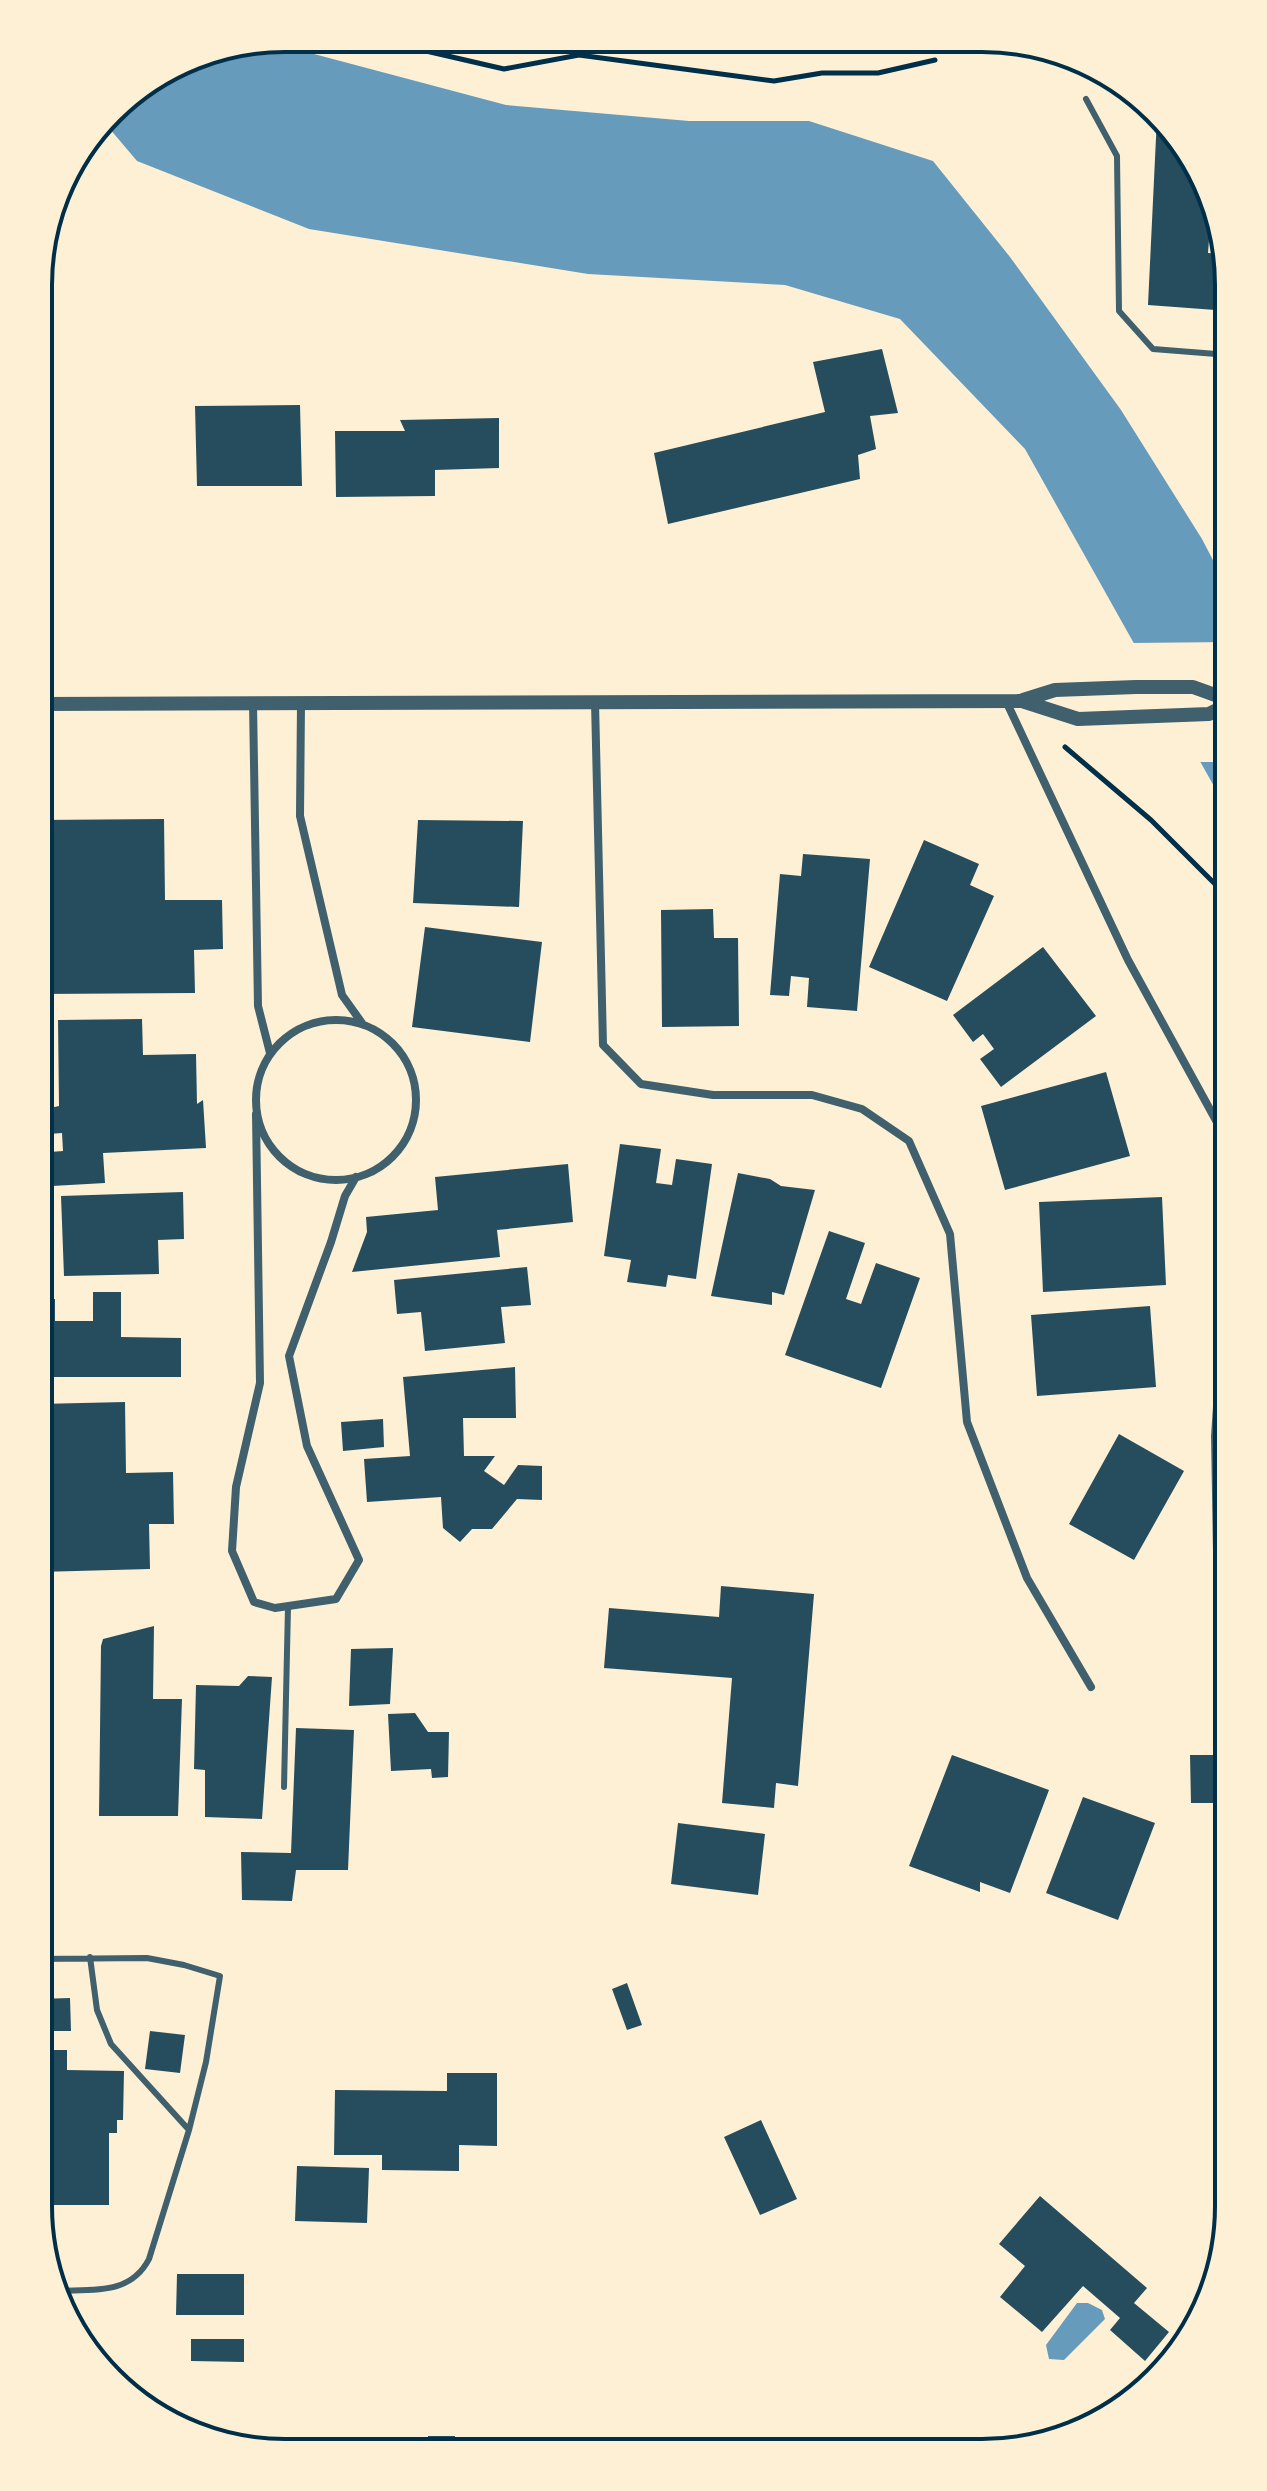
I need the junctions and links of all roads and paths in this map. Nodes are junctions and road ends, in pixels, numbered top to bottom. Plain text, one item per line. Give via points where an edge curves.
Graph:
1 (430, 52) edge
2 (935, 60) dead end
3 (1086, 99) dead end
4 (1215, 354) edge
5 (1215, 696) edge
6 (1005, 701) junction
7 (1022, 701) junction
8 (595, 702) junction
9 (253, 703) junction
10 (301, 703) junction
11 (52, 704) edge
12 (1215, 710) edge
13 (1064, 746) dead end
14 (1215, 884) edge
15 (363, 1024) junction
16 (270, 1053) junction
17 (256, 1114) junction
18 (1215, 1119) edge
19 (356, 1177) junction
20 (288, 1607) junction
21 (1091, 1687) dead end
22 (284, 1787) dead end
23 (90, 1957) junction
24 (52, 1958) edge
25 (189, 2130) junction
26 (68, 2290) edge

1 - 2 path via 504,69 579,55 774,81 822,73 878,73
3 - 4 lane via 1117,156 1119,311 1153,349
5 - 7 street via 1193,687 1136,687 1055,690
6 - 7 street
6 - 8 street
6 - 18 street via 1128,960
7 - 12 street via 1078,719
8 - 10 street
8 - 21 street via 603,1045 641,1084 713,1095 812,1095 862,1109 909,1141 950,1234 967,1422 1027,1578
9 - 10 street
9 - 11 street
9 - 16 street via 258,1006
10 - 15 street via 300,816 342,995
13 - 14 path via 1151,820
15 - 16 street via 308,1024
15 - 19 street via 403,1055 412,1073 416,1106 413,1124 395,1155
16 - 17 street via 257,1078
17 - 19 street via 268,1144 290,1166 323,1179
17 - 20 street via 260,1383 236,1487 232,1551 254,1602
19 - 20 street via 289,1356 307,1446 359,1560 336,1599
20 - 22 lane
23 - 24 lane
23 - 25 lane via 97,2010 111,2044
23 - 25 lane via 147,1958 220,1976
25 - 26 lane via 143,2270 117,2287

